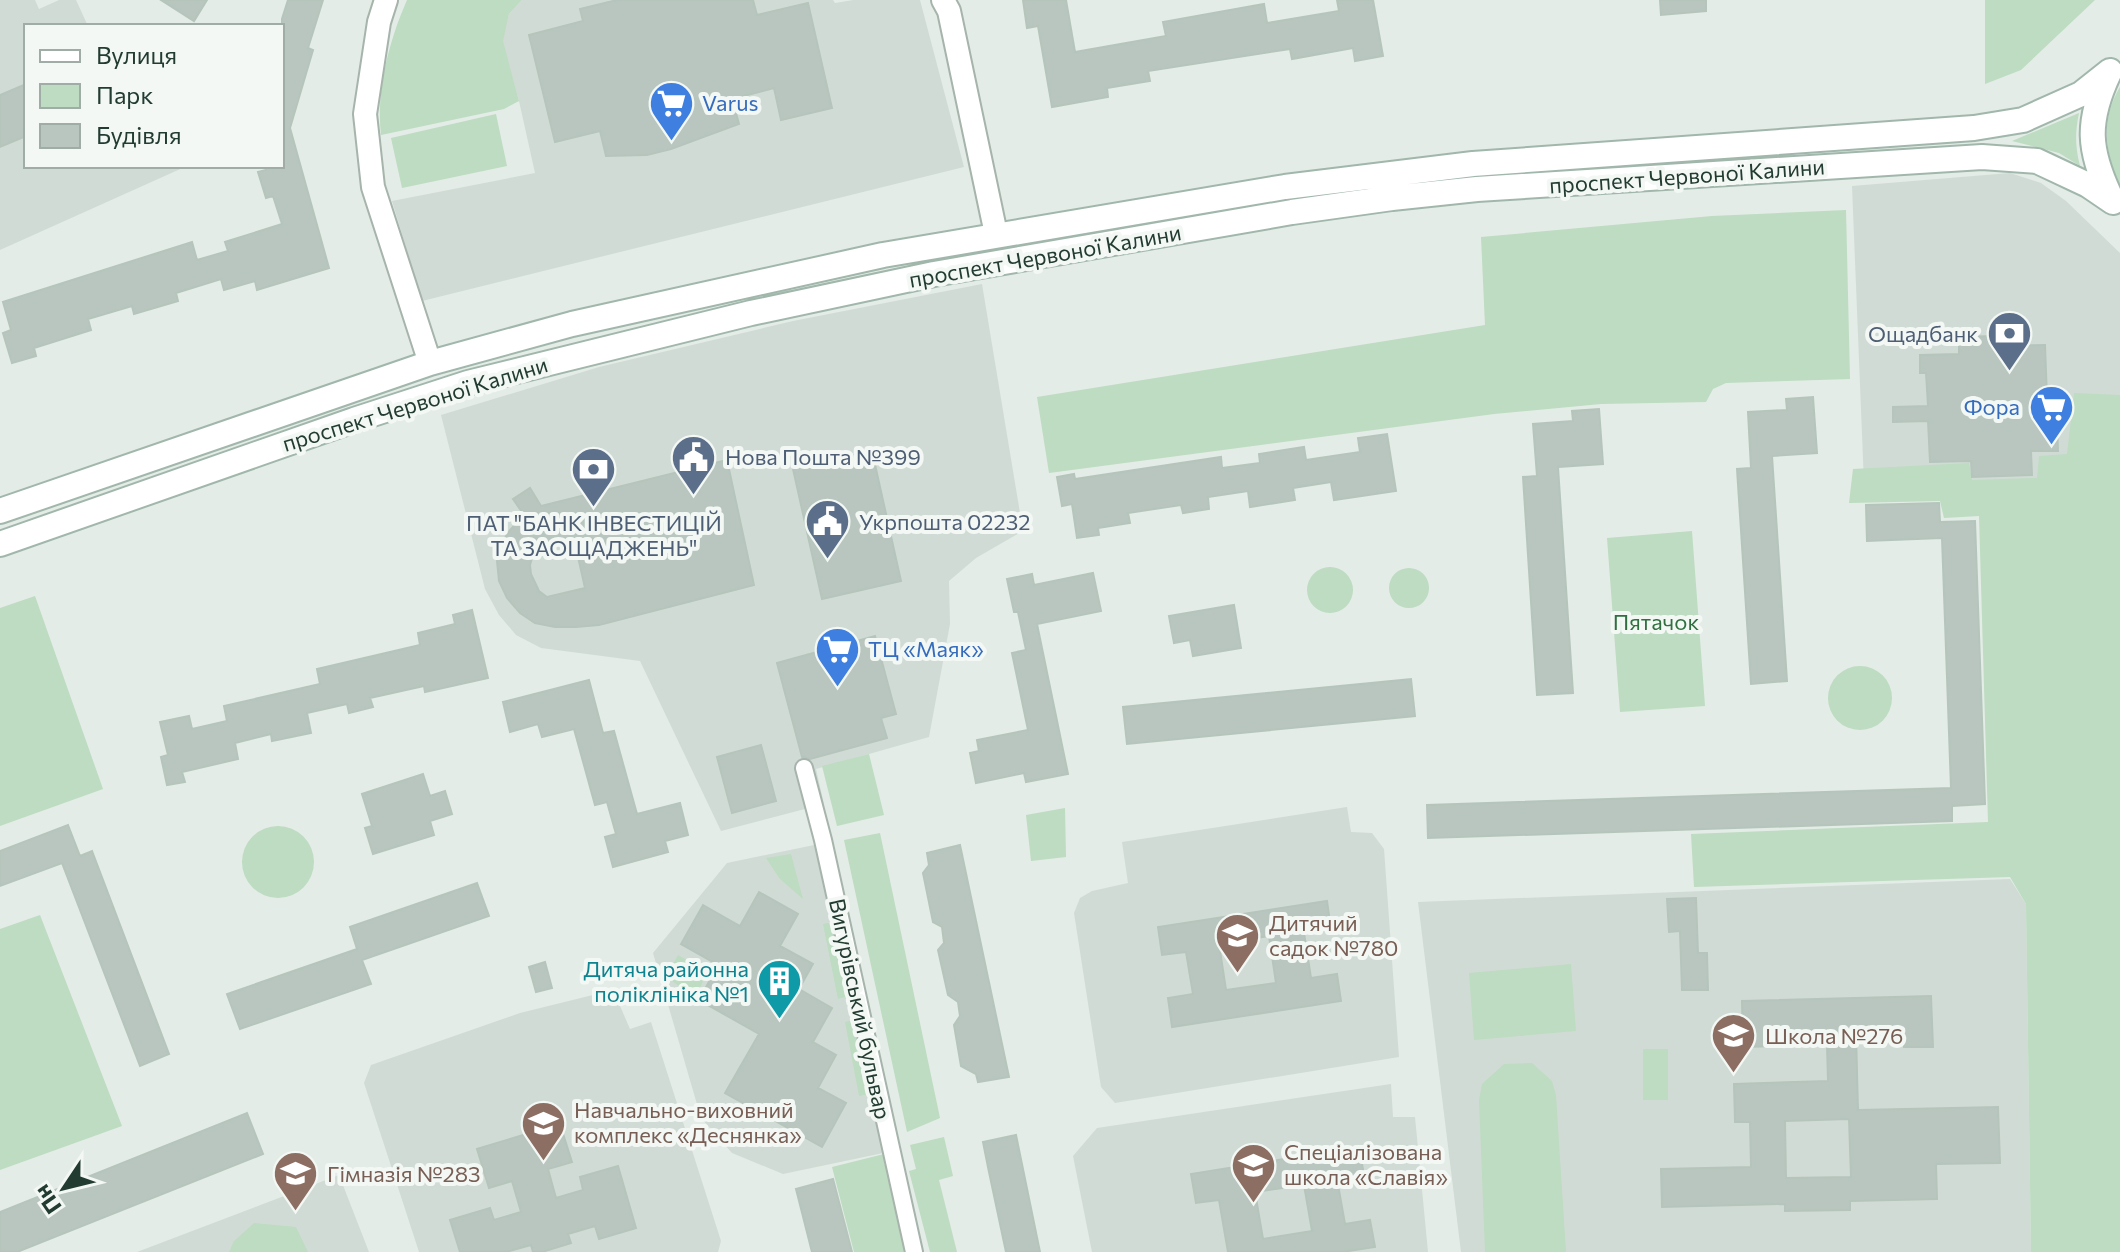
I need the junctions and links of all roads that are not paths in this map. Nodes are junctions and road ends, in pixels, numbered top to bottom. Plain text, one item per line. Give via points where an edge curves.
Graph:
1 (386, 0) edge
2 (943, 0) edge
3 (2115, 67) edge
4 (2117, 206) edge
5 (996, 234) junction
6 (430, 363) junction
7 (0, 511) edge
8 (0, 544) edge
9 (804, 768) dead end
10 (914, 1252) edge

1 - 6 street, проспект Червоної Калини via 365,114 373,187
2 - 5 street, проспект Червоної Калини
3 - 4 main road via 2100,93 2092,130 2096,168
3 - 5 main road, проспект Червоної Калини via 2081,94 2023,120 1974,128 1473,164 1285,187
4 - 8 main road, проспект Червоної Калини via 2088,185 2037,161 1982,157 1477,189 1292,212 934,274 584,353 354,420
5 - 6 main road, проспект Червоної Калини via 572,324
6 - 7 main road, проспект Червоної Калини
9 - 10 street, Вигурівський бульвар

